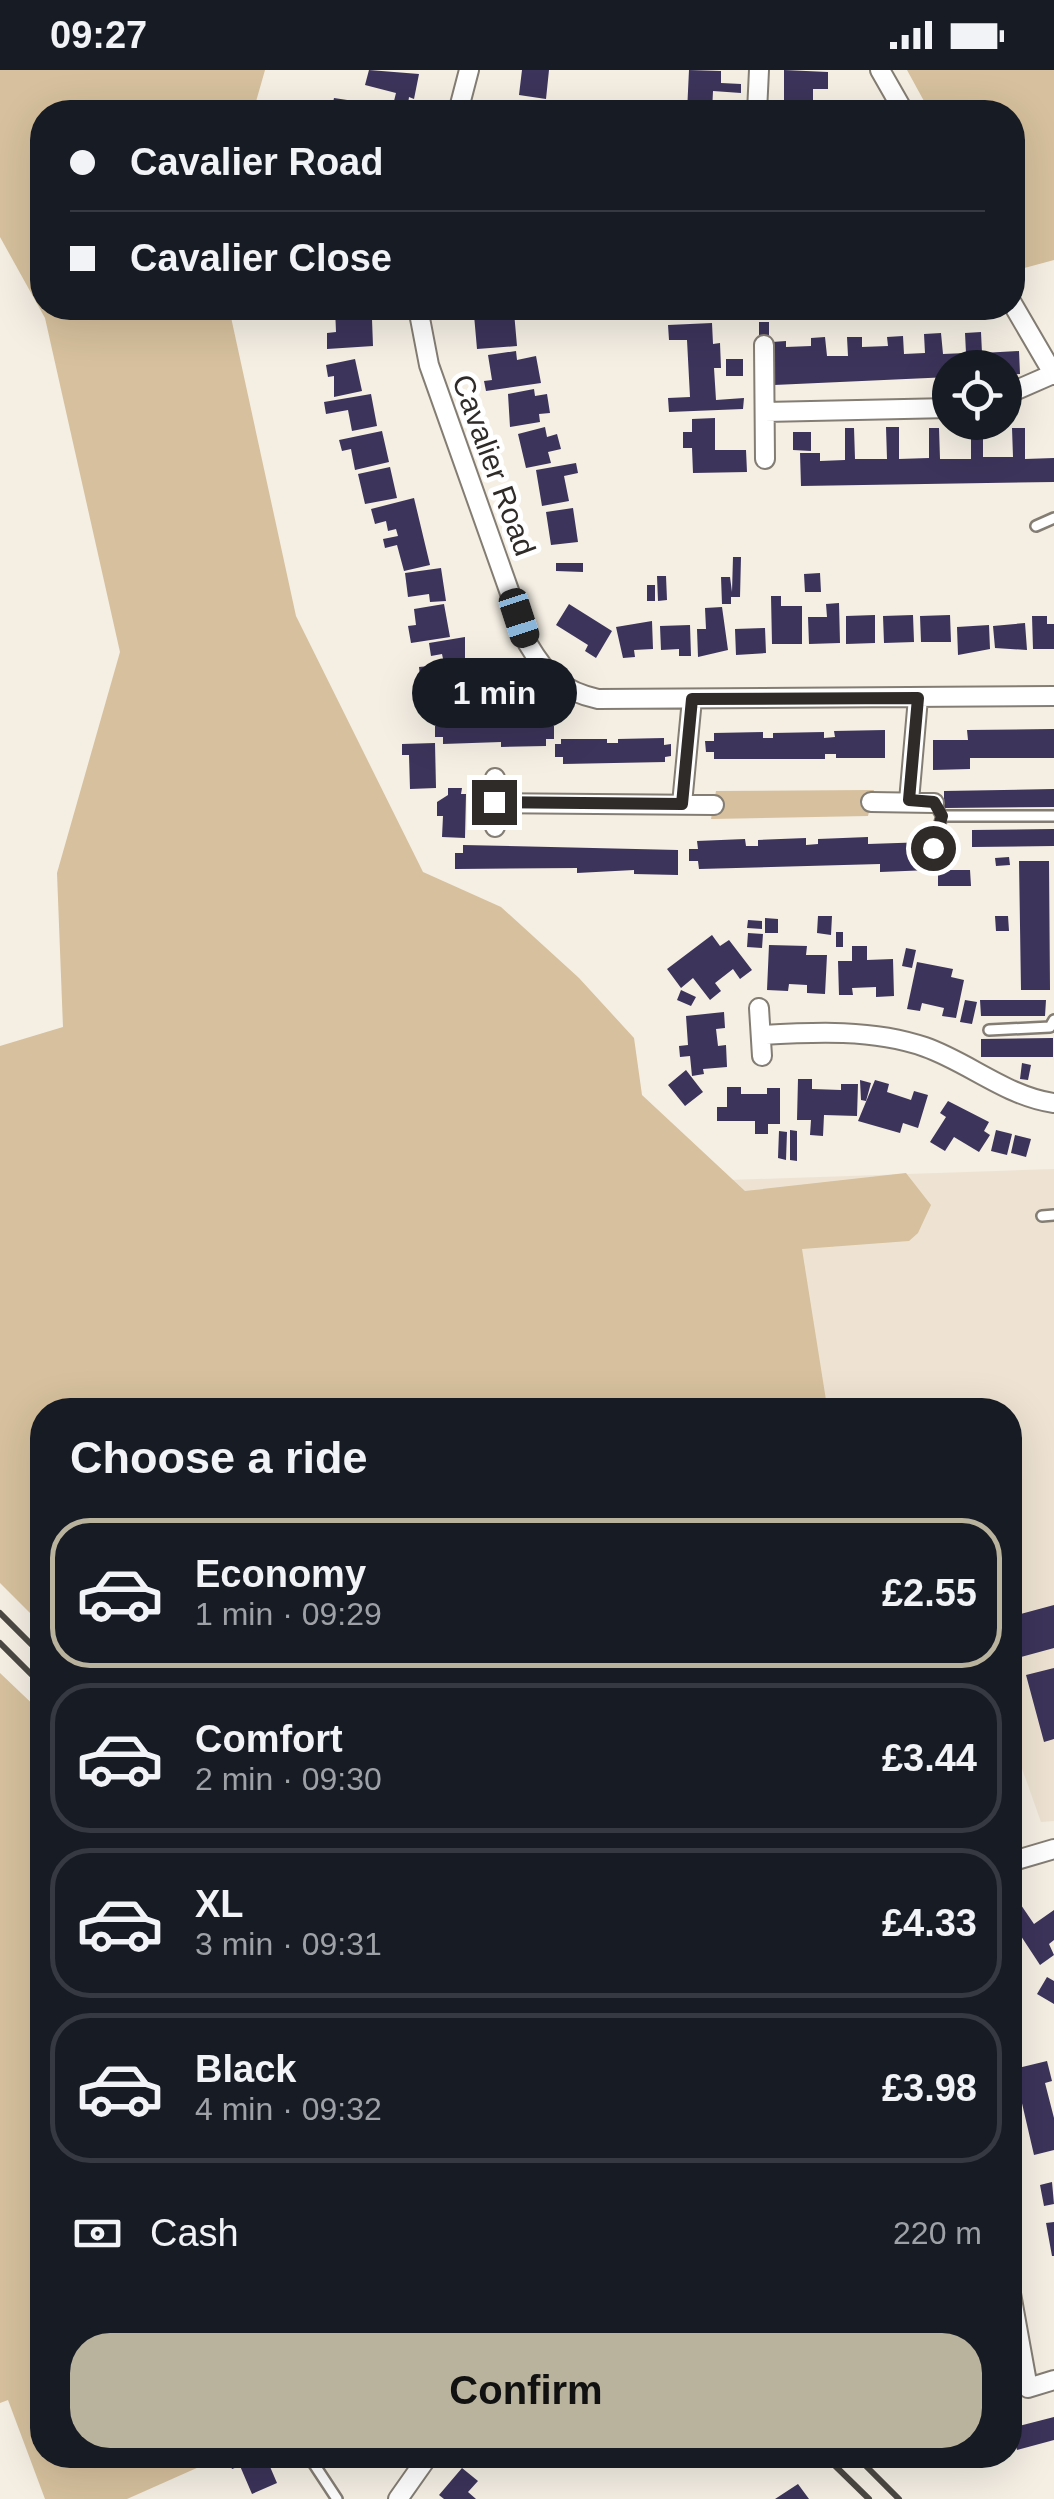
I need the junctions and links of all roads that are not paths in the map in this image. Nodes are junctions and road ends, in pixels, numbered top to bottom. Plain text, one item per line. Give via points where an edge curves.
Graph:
1 (469, 70) edge
2 (759, 70) edge
3 (880, 70) edge
4 (461, 100) edge
5 (758, 100) edge
6 (897, 100) edge
7 (420, 320) edge
8 (1022, 320) edge
9 (764, 345) dead end
10 (1054, 375) edge
11 (1022, 388) edge
12 (932, 408) edge
13 (764, 412) junction
14 (765, 459) dead end
15 (1054, 518) edge
16 (1036, 526) dead end
17 (1054, 696) edge
18 (918, 698) junction
19 (692, 699) junction
20 (494, 778) dead end
21 (909, 800) junction
22 (494, 802) junction
23 (872, 802) dead end
24 (682, 804) junction
25 (714, 805) dead end
26 (938, 809) junction
27 (1054, 816) edge
28 (496, 826) dead end
29 (933, 848) dead end
30 (759, 1008) dead end
31 (1054, 1020) edge
32 (989, 1030) dead end
33 (760, 1035) junction
34 (762, 1056) dead end
35 (1054, 1103) edge
36 (1054, 1215) edge
37 (1042, 1216) dead end
38 (1054, 1849) edge
39 (1022, 1858) edge
40 (1022, 2355) edge
41 (1054, 2380) edge
42 (317, 2468) edge
43 (420, 2468) edge
44 (337, 2499) edge
45 (398, 2499) edge

1 - 4 street
2 - 5 street
3 - 6 street
7 - 19 street, Cavalier Road via 429,365 528,644 545,672 568,692 598,699
8 - 10 street
9 - 13 street
10 - 11 street
12 - 13 street
13 - 14 street
15 - 16 lane
17 - 18 street, Cavalier Road
18 - 19 street, Cavalier Road
18 - 21 street
19 - 24 street
20 - 22 street
21 - 23 street
21 - 26 street
22 - 24 street
22 - 28 street
24 - 25 street
26 - 27 lane
26 - 29 lane
30 - 33 street
31 - 32 lane via 1050,1027
33 - 34 street
33 - 35 street via 898,1039
36 - 37 lane
38 - 39 street
40 - 41 street via 1028,2388
42 - 44 lane
43 - 45 street

